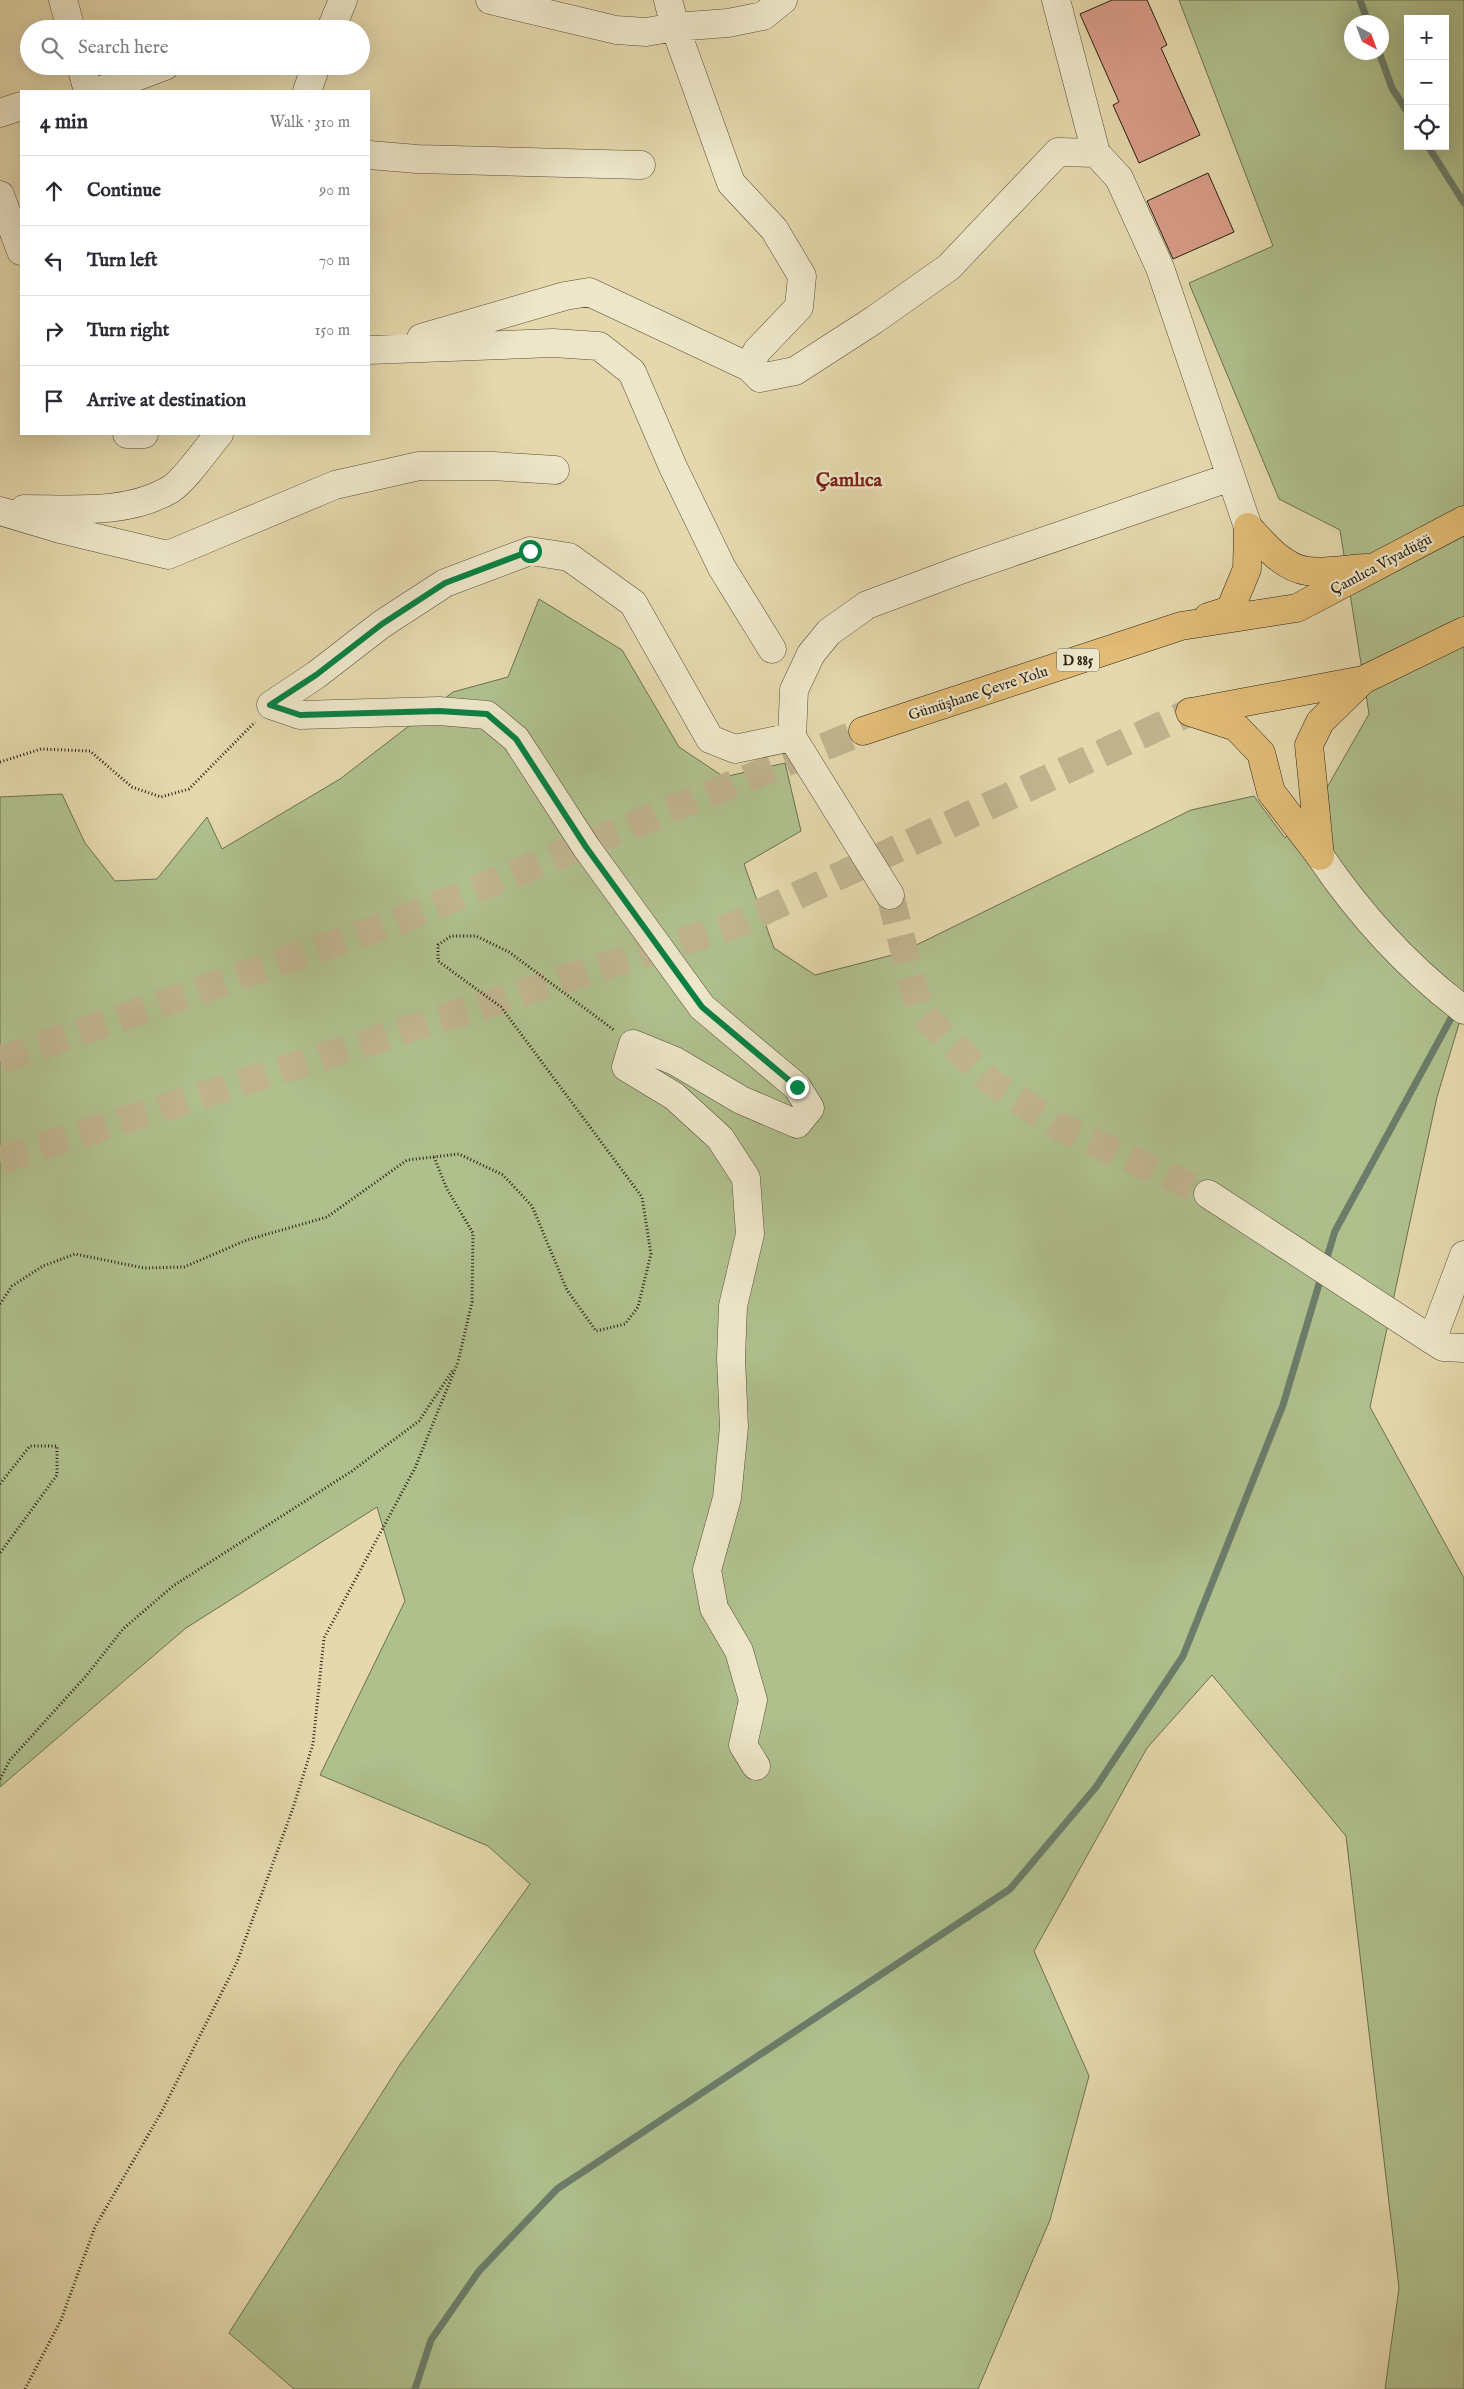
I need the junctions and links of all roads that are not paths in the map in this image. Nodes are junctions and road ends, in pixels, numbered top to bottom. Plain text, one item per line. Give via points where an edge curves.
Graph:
1 (63, 0) edge
2 (343, 0) edge
3 (490, 0) edge
4 (668, 0) edge
5 (783, 0) edge
6 (1056, 0) edge
7 (69, 20) edge
8 (335, 20) edge
9 (674, 27) junction
10 (84, 75) edge
11 (141, 75) edge
12 (313, 75) edge
13 (88, 90) edge
14 (102, 90) edge
15 (308, 90) edge
16 (20, 106) edge
17 (0, 113) edge
18 (1096, 153) junction
19 (370, 155) edge
20 (641, 165) dead end
21 (0, 195) edge
22 (20, 248) edge
23 (374, 351) edge
24 (749, 367) junction
25 (217, 435) edge
26 (555, 470) dead end
27 (1231, 478) junction
28 (0, 510) edge
29 (1464, 520) edge
30 (1248, 527) junction
31 (1375, 568) junction
32 (1297, 608) joint
33 (1181, 626) junction
34 (1464, 631) edge
35 (772, 650) dead end
36 (1363, 680) junction
37 (863, 731) tunnel mouth
38 (792, 737) junction
39 (1320, 856) junction
40 (890, 895) tunnel mouth
41 (1464, 1010) edge
42 (1208, 1194) tunnel mouth
43 (1464, 1255) edge
44 (1424, 1335) junction
45 (1464, 1348) edge
46 (756, 1766) dead end

1 - 7 street
2 - 8 street
3 - 9 street via 616,30 646,32
4 - 9 street
5 - 9 street via 763,16 728,23
6 - 18 street
9 - 24 street via 731,184 774,229 802,276 799,307 757,351
10 - 13 street
11 - 14 street
12 - 15 street
16 - 17 street
18 - 24 street via 1058,152 949,268 819,357 795,371 760,378
18 - 27 street via 1119,178 1160,268
19 - 20 street
21 - 22 street
23 - 24 street via 589,292
23 - 35 street via 554,343 599,346 632,372 722,568
25 - 28 street via 172,488 132,505
26 - 28 street via 419,466 354,480 168,555 64,530
27 - 30 street
27 - 38 street via 867,605 829,632 811,654 794,690
29 - 31 highway, Çamlıca Viyadüğü / D 885
30 - 31 highway via 1272,552 1306,571
30 - 33 highway via 1247,569 1230,610
31 - 32 highway, Çamlıca Viyadüğü / D 885
32 - 33 highway, Gümüşhane Çevre Yolu / D 885
33 - 37 highway, Gümüşhane Çevre Yolu / D 885
34 - 36 highway
36 - 39 highway via 1320,722 1308,745
36 - 39 highway via 1190,712 1236,727 1261,753 1272,792
38 - 40 street
38 - 46 street via 735,749 710,739 633,603 569,557 530,551 445,583 270,705 300,715 439,711 487,714 516,739 586,847 702,1007 797,1087 810,1108 797,1124 742,1100 675,1061 633,1044 626,1067 674,1096 720,1138 746,1178 750,1234 734,1306 731,1358 734,1427 727,1498 707,1570 714,1608 738,1651 754,1700 743,1745
39 - 41 street via 1381,937
42 - 44 street
43 - 44 street
44 - 45 street via 1443,1347

